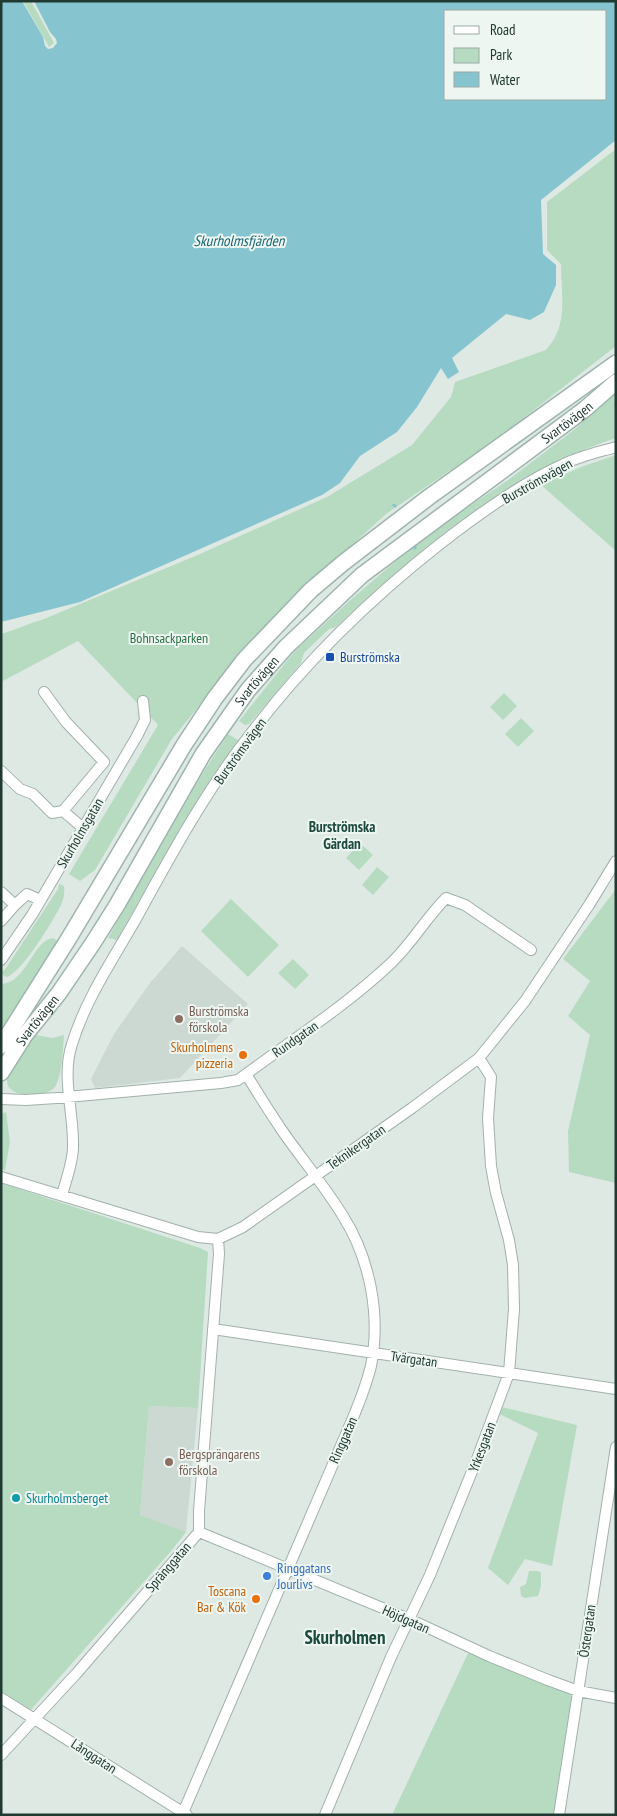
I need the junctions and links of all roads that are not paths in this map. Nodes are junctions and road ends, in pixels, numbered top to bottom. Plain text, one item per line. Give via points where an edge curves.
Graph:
1 (616, 363) edge
2 (616, 382) edge
3 (616, 446) edge
4 (44, 692) dead end
5 (143, 701) dead end
6 (1, 771) edge
7 (96, 771) junction
8 (110, 782) junction
9 (62, 811) junction
10 (82, 828) junction
11 (616, 861) edge
12 (1, 892) edge
13 (40, 900) junction
14 (15, 905) junction
15 (1, 921) edge
16 (531, 950) dead end
17 (1, 960) edge
18 (1, 1046) edge
19 (479, 1058) junction
20 (1, 1073) edge
21 (246, 1074) junction
22 (69, 1097) junction
23 (1, 1099) edge
24 (316, 1176) junction
25 (1, 1177) edge
26 (62, 1195) junction
27 (218, 1239) junction
28 (213, 1329) junction
29 (373, 1354) junction
30 (509, 1373) junction
31 (616, 1389) edge
32 (616, 1447) edge
33 (199, 1532) junction
34 (287, 1568) junction
35 (409, 1619) junction
36 (578, 1691) junction
37 (1, 1698) edge
38 (616, 1698) edge
39 (35, 1719) junction
40 (1, 1755) edge
41 (184, 1814) edge
42 (325, 1815) edge
43 (559, 1815) edge

1 - 18 main road, Svartövägen via 429,497 344,563 311,590 244,660 184,745 70,938
2 - 20 main road, Svartövägen via 586,408 362,575 286,647 248,690 204,754 98,936 24,1036
3 - 22 street, Burströmsvägen via 566,463 541,476 427,554 329,642 252,732 190,823 100,980 71,1045
4 - 7 street via 66,722 103,760
5 - 8 street, Skurholmsgatan via 146,720
6 - 9 street via 20,789 33,794 52,813
7 - 8 street
7 - 9 street
8 - 10 street, Skurholmsgatan
9 - 10 street
10 - 13 street, Skurholmsgatan
11 - 19 street, Teknikergatan via 525,1001
12 - 14 street
13 - 14 street via 27,894
13 - 17 street, Skurholmsgatan
14 - 15 street
16 - 21 street, Rundgatan via 465,905 446,898 390,964 330,1014
19 - 24 street, Teknikergatan
19 - 30 street, Yrkesgatan via 491,1077 488,1118 490,1166 512,1264 514,1309
21 - 22 street, Rundgatan via 238,1080 221,1083
21 - 24 street, Ringgatan via 280,1128
22 - 23 street, Rundgatan
22 - 26 street, Burströmsvägen via 74,1149
24 - 27 street, Teknikergatan via 243,1227
24 - 29 street, Ringgatan via 342,1215 361,1253 374,1307
25 - 26 street
26 - 27 street via 198,1238
27 - 28 street, Spränggatan
28 - 29 street, Tvärgatan
28 - 33 street, Spränggatan
29 - 30 street, Tvärgatan
29 - 34 street, Ringgatan via 364,1391
30 - 31 street, Tvärgatan
30 - 35 street, Yrkesgatan via 478,1459
32 - 36 street, Östergatan
33 - 34 street, Höjdgatan
33 - 39 street, Spränggatan
34 - 35 street, Höjdgatan
34 - 41 street, Ringgatan
35 - 36 street, Höjdgatan via 489,1656
35 - 42 street, Yrkesgatan
36 - 38 street, Höjdgatan
36 - 43 street, Östergatan
37 - 39 street, Långgatan
39 - 40 street, Spränggatan
39 - 41 street, Långgatan

